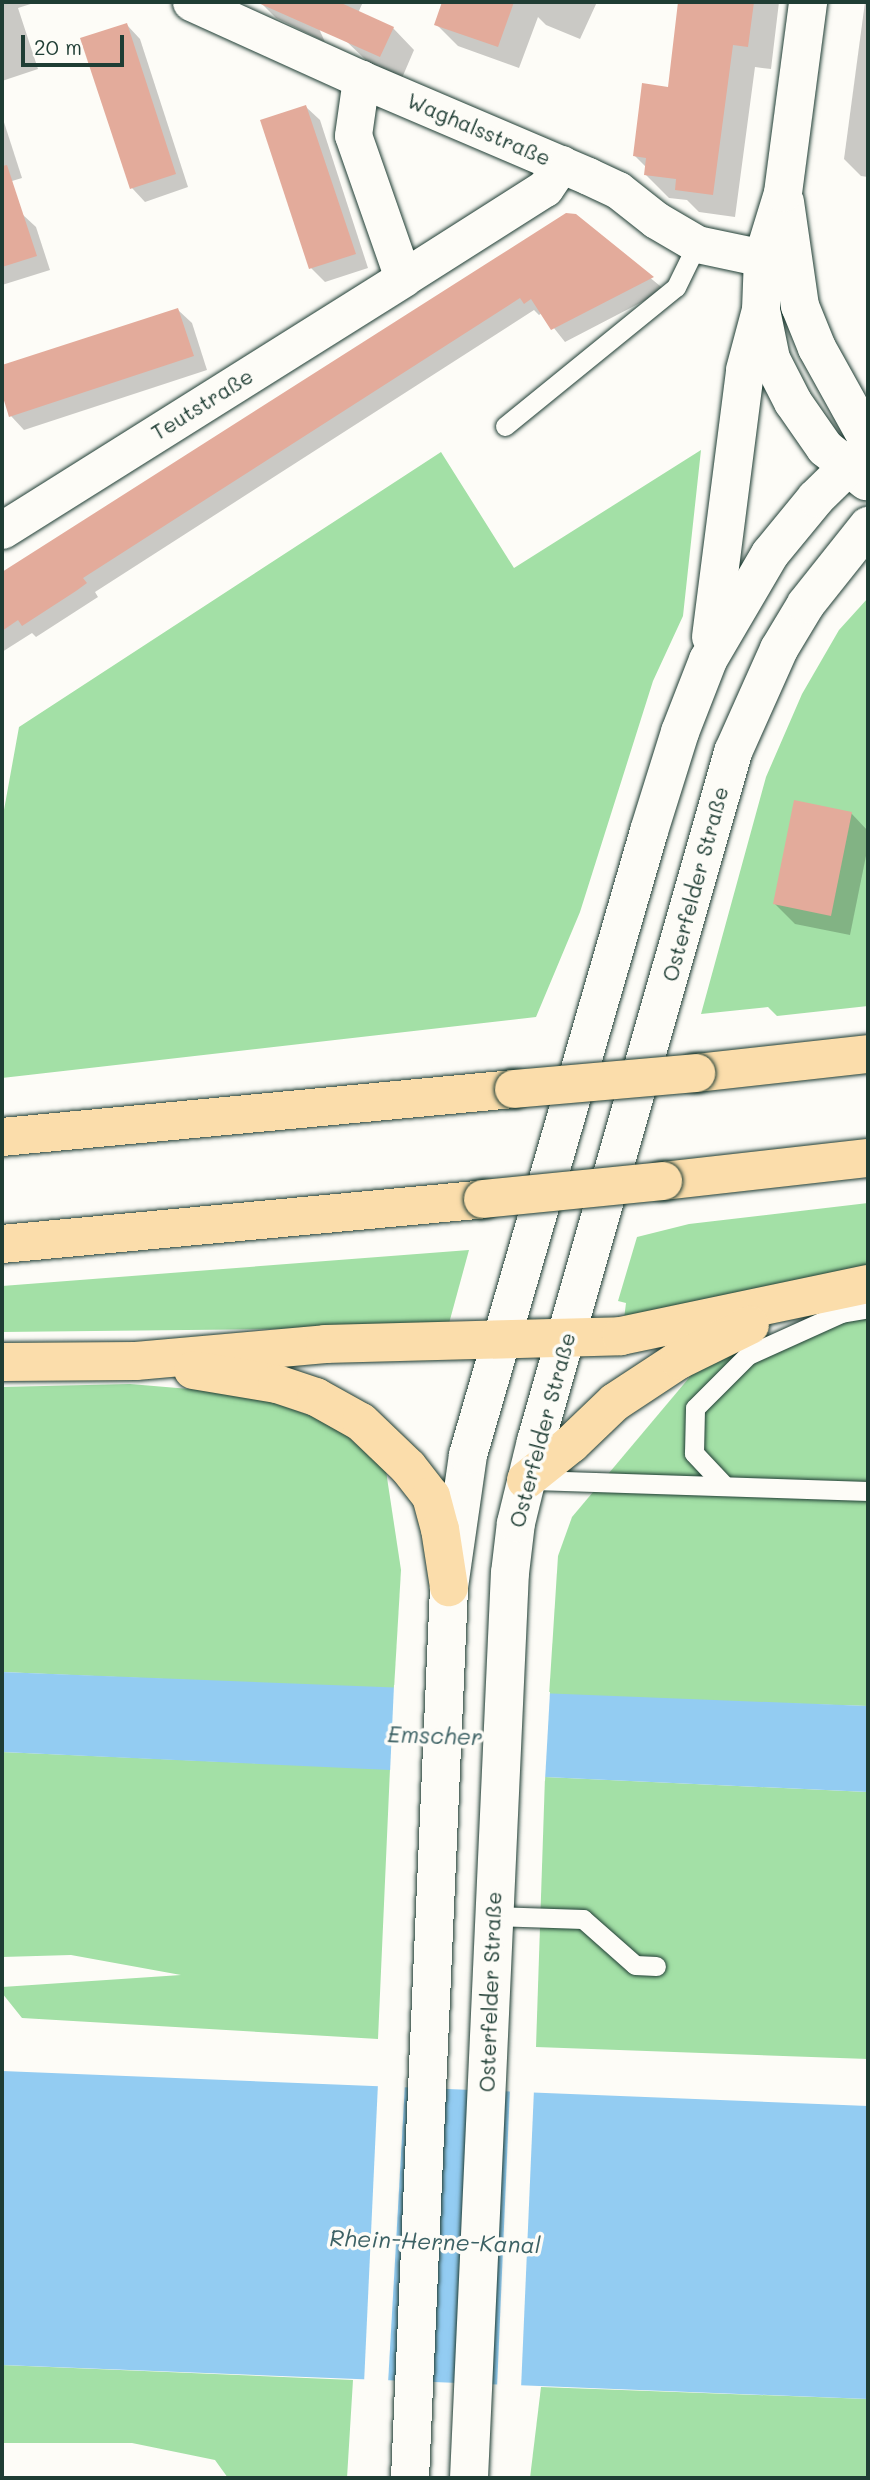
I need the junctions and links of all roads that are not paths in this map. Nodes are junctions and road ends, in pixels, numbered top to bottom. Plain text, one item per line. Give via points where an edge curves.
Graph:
1 (191, 2) edge
2 (808, 2) edge
3 (361, 79) junction
4 (561, 164) junction
5 (783, 193) junction
6 (697, 244) junction
7 (763, 258) junction
8 (403, 278) junction
9 (761, 310) junction
10 (505, 426) dead end
11 (863, 460) edge
12 (868, 526) edge
13 (2, 530) edge
14 (708, 660) junction
15 (868, 1054) edge
16 (2, 1137) edge
17 (868, 1158) edge
18 (2, 1244) edge
19 (868, 1284) edge
20 (806, 1299) junction
21 (868, 1308) edge
22 (567, 1339) junction
23 (499, 1340) junction
24 (136, 1361) junction
25 (2, 1362) edge
26 (526, 1480) junction
27 (724, 1485) junction
28 (868, 1491) edge
29 (449, 1601) junction
30 (493, 1916) junction
31 (656, 1966) dead end
32 (410, 2478) edge
33 (469, 2478) edge

1 - 3 street, Waghalsstraße
2 - 5 main road
3 - 4 street, Waghalsstraße
3 - 8 street via 354,135
4 - 6 street, Waghalsstraße via 618,190
4 - 8 street, Teutstraße via 545,187
5 - 7 main road
5 - 11 main road via 800,306
6 - 7 street, Waghalsstraße
6 - 10 lane via 676,287
7 - 9 main road
8 - 13 street, Teutstraße
9 - 11 main road via 771,359 793,402 825,448
9 - 14 main road via 745,370
11 - 14 main road via 816,498 770,554
12 - 22 main road, Osterfelder Straße via 806,604 779,649 733,752
14 - 23 main road via 649,831
15 - 16 highway, bridge
17 - 18 highway, bridge
19 - 20 highway
20 - 22 highway via 621,1336
20 - 26 highway via 679,1360 615,1402
21 - 27 lane via 841,1313 748,1355 695,1408 694,1453
22 - 23 highway
22 - 26 main road, Osterfelder Straße
23 - 24 highway via 325,1345
23 - 29 main road via 468,1455
24 - 25 highway
24 - 29 highway via 277,1384 316,1397 361,1422 431,1496
26 - 27 lane
26 - 30 main road, Osterfelder Straße via 512,1547
27 - 28 lane
29 - 32 main road
30 - 31 lane via 583,1919 635,1965
30 - 33 main road, Osterfelder Straße

